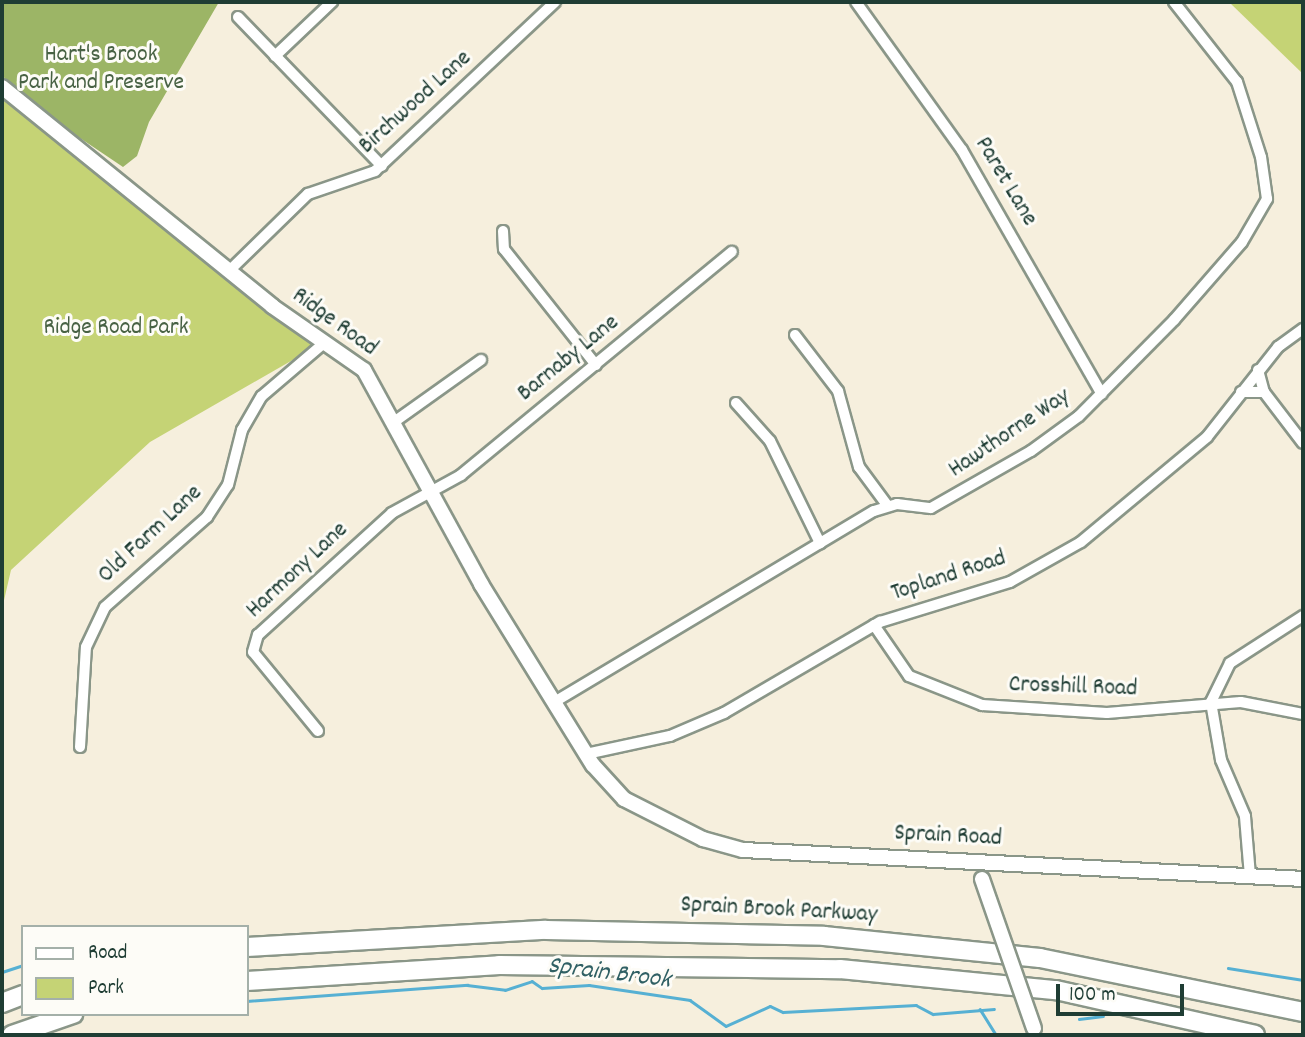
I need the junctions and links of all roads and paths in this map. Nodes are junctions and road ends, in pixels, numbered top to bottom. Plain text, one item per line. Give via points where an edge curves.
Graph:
1 (332, 2) edge
2 (555, 2) edge
3 (856, 2) edge
4 (1174, 2) edge
5 (238, 17) dead end
6 (275, 55) junction
7 (2, 87) edge
8 (382, 166) junction
9 (503, 231) dead end
10 (732, 252) dead end
11 (230, 270) junction
12 (1303, 329) edge
13 (795, 335) dead end
14 (324, 343) junction
15 (481, 360) dead end
16 (596, 365) junction
17 (1258, 370) junction
18 (1241, 392) junction
19 (1264, 392) junction
20 (1102, 394) junction
21 (736, 403) dead end
22 (394, 422) junction
23 (1303, 443) edge
24 (429, 492) junction
25 (887, 505) junction
26 (820, 543) junction
27 (1303, 616) edge
28 (874, 625) junction
29 (556, 701) junction
30 (1211, 702) junction
31 (1303, 714) edge
32 (317, 731) dead end
33 (80, 747) dead end
34 (586, 754) junction
35 (608, 784) joint
36 (976, 860) junction
37 (1250, 876) junction
38 (1303, 879) edge
39 (248, 947) edge
40 (248, 981) edge
41 (21, 996) edge
42 (2, 1003) edge
43 (1303, 1012) edge
44 (67, 1016) edge
45 (1035, 1032) edge
46 (12, 1035) edge
47 (1255, 1035) edge

1 - 6 street
2 - 8 street, Birchwood Lane
3 - 20 street, Paret Lane via 961,150
4 - 20 street, Hawthorne Way via 1237,82 1261,157 1265,213
5 - 6 street
6 - 8 street
7 - 11 street, Ridge Road
8 - 11 street, Birchwood Lane via 308,194
9 - 16 street via 503,249
10 - 16 street, Barnaby Lane
11 - 14 street, Ridge Road
12 - 17 street, Topland Road
13 - 25 street via 838,391 859,467
14 - 22 street, Ridge Road via 364,370
14 - 33 street, Old Farm Lane via 262,396 242,430 228,485 207,517 105,607 84,657
15 - 22 street
16 - 24 street, Barnaby Lane via 461,475
17 - 18 street, Topland Road
17 - 19 street
18 - 19 street
18 - 28 street, Topland Road via 1206,437 1081,542 1010,582 916,607
19 - 23 street
20 - 25 street, Hawthorne Way via 1031,451 954,498 919,509
21 - 26 street via 770,441
22 - 24 street, Ridge Road
24 - 29 street, Ridge Road
24 - 32 street, Harmony Lane via 393,513 255,642 253,652 266,671
25 - 26 street
26 - 29 street
27 - 30 street via 1230,663
28 - 30 street, Crosshill Road via 909,676 982,705 1107,713
28 - 34 street, Topland Road via 724,713 670,736
29 - 34 street, Ridge Road
30 - 31 street, Crosshill Road
30 - 37 street via 1221,760 1245,816
34 - 35 street, Ridge Road
35 - 36 street, Sprain Road via 658,818 743,850
36 - 37 street, Sprain Road
36 - 45 street, bridge
37 - 38 street, Sprain Road
39 - 43 highway, Sprain Brook Parkway via 525,930 824,936 1060,962
40 - 47 highway via 488,966 861,970 1056,990
41 - 42 highway
44 - 46 highway

